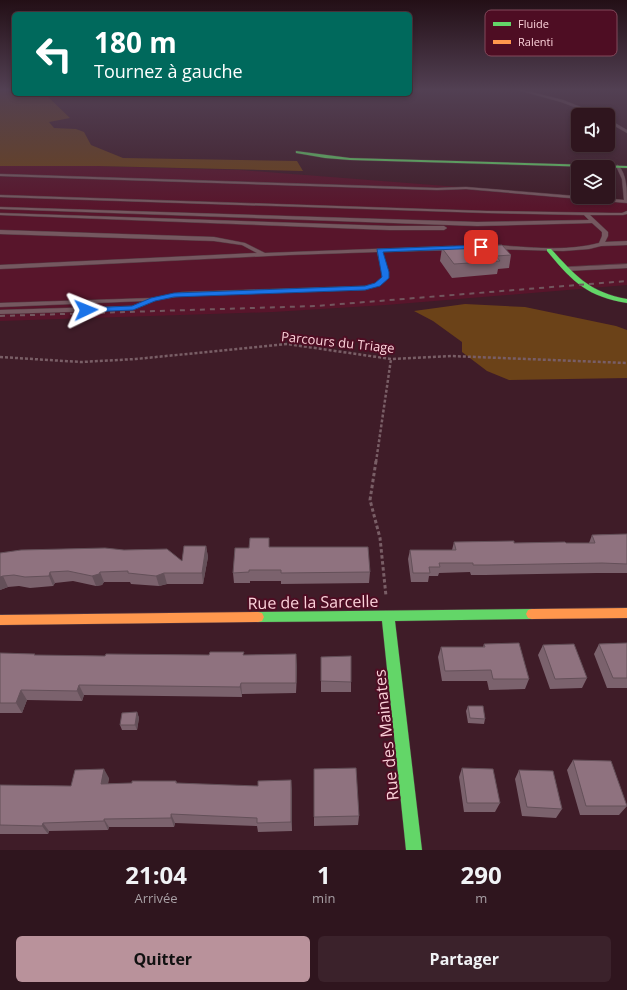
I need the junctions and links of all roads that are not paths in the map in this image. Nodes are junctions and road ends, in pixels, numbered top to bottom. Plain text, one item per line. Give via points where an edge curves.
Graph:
1 (298, 152) dead end
2 (624, 171) edge
3 (0, 175) edge
4 (0, 196) edge
5 (0, 200) edge
6 (0, 208) edge
7 (627, 212) edge
8 (532, 213) junction
9 (0, 214) edge
10 (586, 214) junction
11 (247, 217) junction
12 (593, 221) junction
13 (246, 223) junction
14 (501, 224) junction
15 (0, 232) edge
16 (627, 243) edge
17 (601, 244) junction
18 (487, 247) edge
19 (459, 248) edge
20 (379, 250) junction
21 (549, 250) junction
22 (265, 254) junction
23 (627, 266) edge
24 (0, 267) edge
25 (566, 269) junction
26 (153, 299) junction
27 (627, 301) edge
28 (0, 305) edge
29 (0, 312) edge
30 (627, 613) edge
31 (388, 616) junction
32 (0, 620) edge
33 (414, 850) edge

1 - 2 street via 350,159
2 - 3 lane via 627,202 466,188
4 - 8 lane
5 - 8 lane via 523,218
6 - 11 lane
7 - 10 lane
8 - 10 lane
9 - 13 lane
10 - 12 lane
11 - 13 lane
11 - 14 lane
12 - 14 lane
12 - 17 lane via 605,232
13 - 14 lane via 404,228
15 - 22 lane via 214,239 243,244
16 - 17 lane
17 - 21 lane via 584,248
18 - 21 lane
19 - 20 lane
20 - 22 lane
20 - 26 lane via 385,278 373,286 182,294
21 - 25 street
22 - 24 lane
23 - 25 lane
25 - 27 street via 593,294
26 - 28 lane
26 - 29 lane via 133,308
30 - 31 street, Rue de la Sarcelle
31 - 32 street, Rue de la Sarcelle
31 - 33 street, Rue des Mainates

